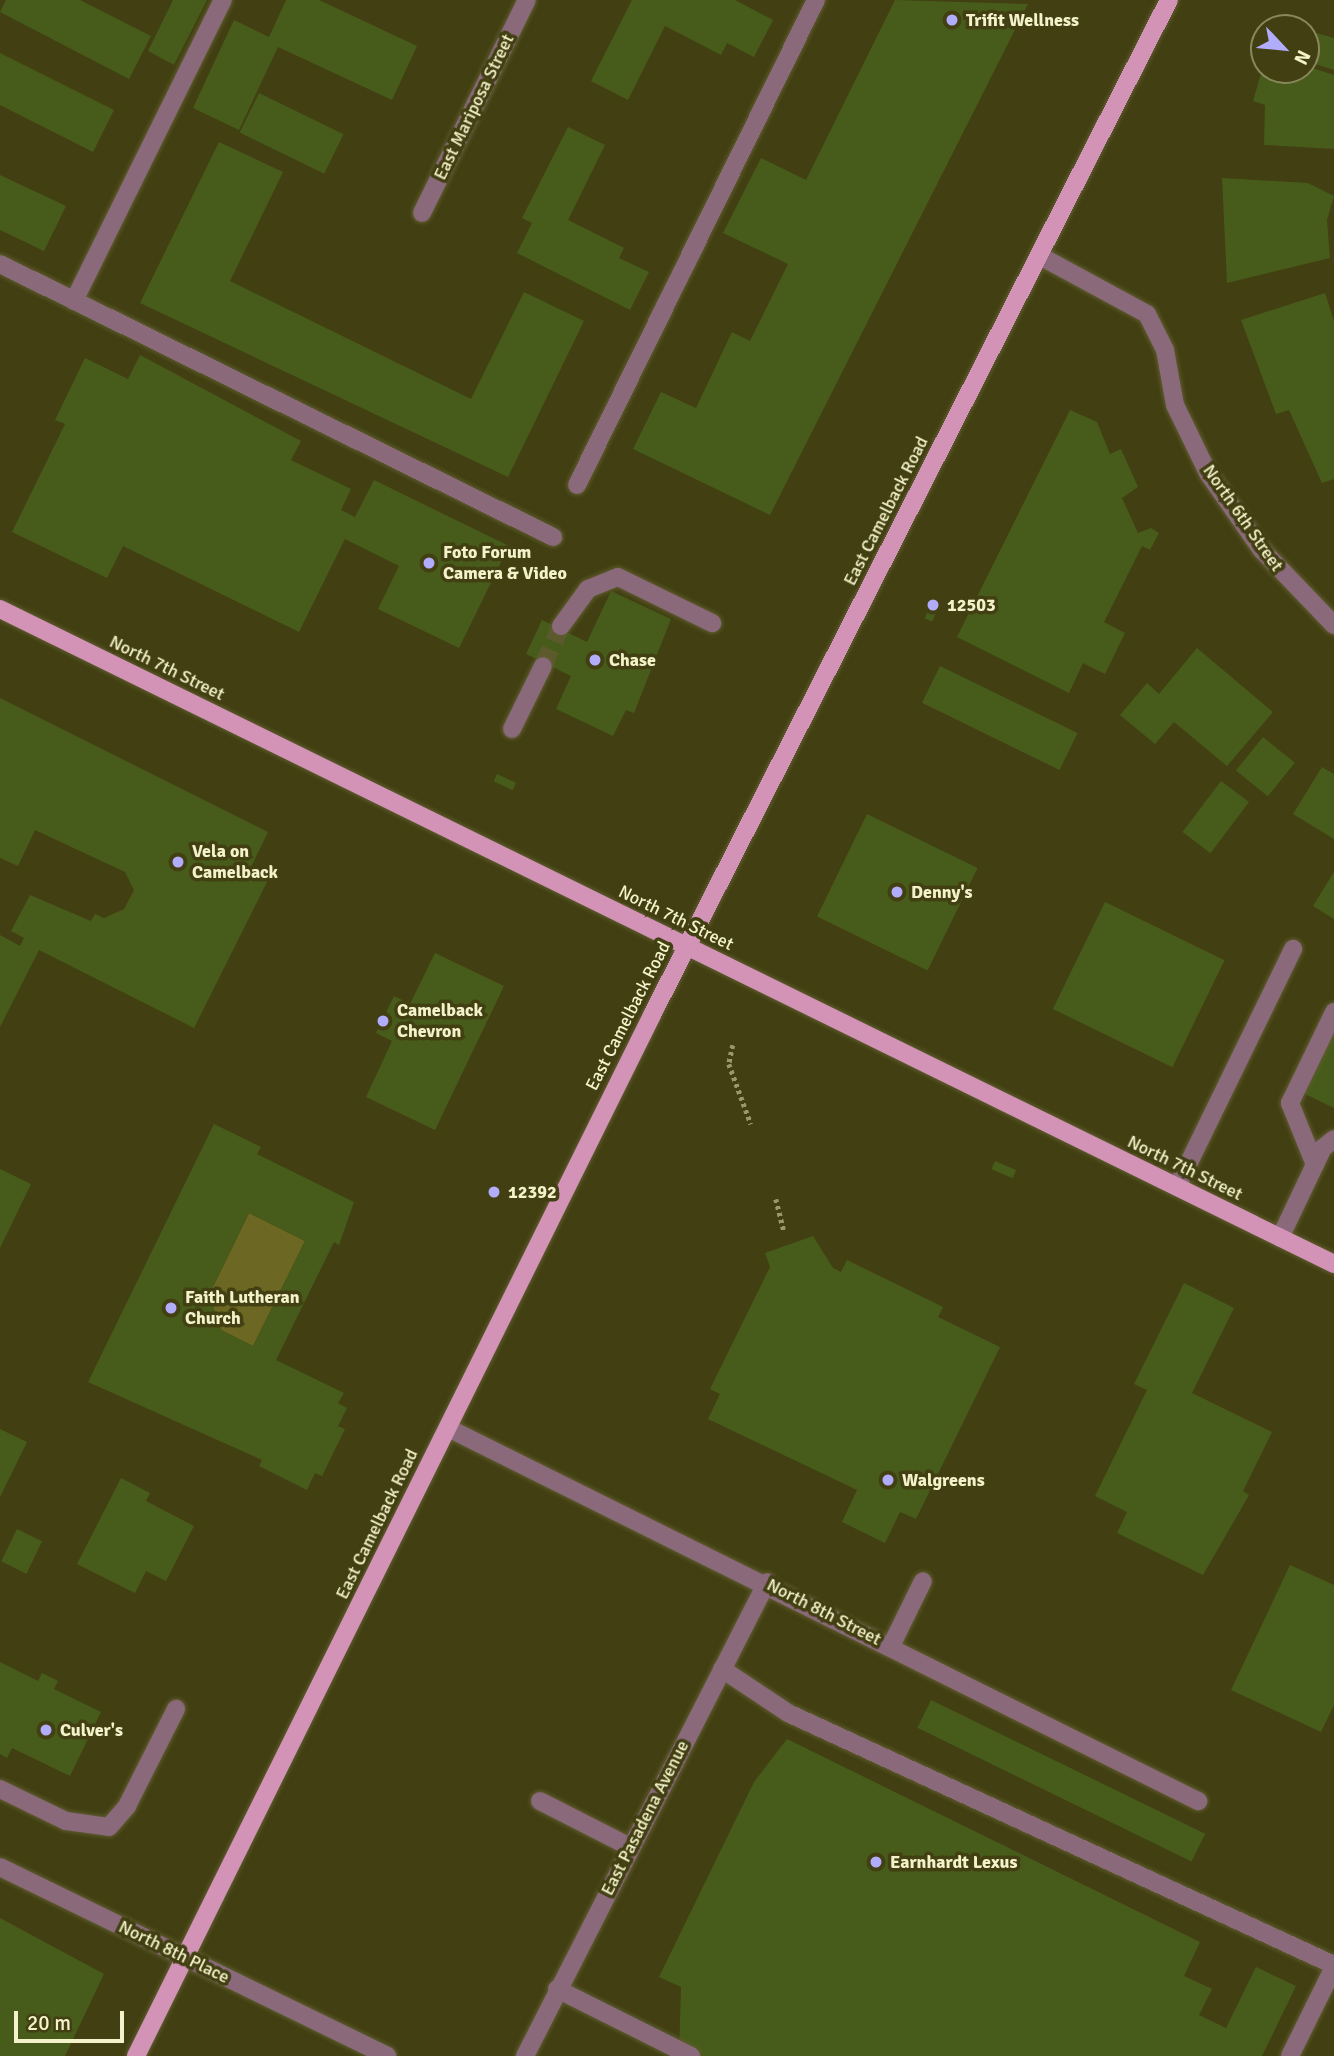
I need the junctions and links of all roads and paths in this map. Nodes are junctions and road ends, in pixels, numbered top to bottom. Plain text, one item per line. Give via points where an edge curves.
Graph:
1 (223, 0) edge
2 (527, 0) edge
3 (816, 0) edge
4 (1169, 0) edge
5 (422, 214) dead end
6 (1040, 256) junction
7 (0, 264) edge
8 (74, 301) junction
9 (577, 485) dead end
10 (553, 537) dead end
11 (0, 609) edge
12 (712, 623) dead end
13 (1334, 625) edge
14 (561, 626) tunnel mouth
15 (543, 666) tunnel mouth
16 (512, 729) dead end
17 (686, 947) junction
18 (1293, 948) dead end
19 (1334, 1012) edge
20 (733, 1045) dead end
21 (751, 1124) dead end
22 (1334, 1139) edge
23 (1315, 1165) junction
24 (1177, 1187) junction
25 (776, 1199) dead end
26 (784, 1230) dead end
27 (1280, 1238) junction
28 (1334, 1264) edge
29 (448, 1428) junction
30 (923, 1581) dead end
31 (767, 1582) junction
32 (891, 1646) junction
33 (722, 1669) junction
34 (176, 1709) dead end
35 (0, 1789) edge
36 (540, 1801) dead end
37 (1198, 1801) dead end
38 (630, 1847) junction
39 (0, 1867) edge
40 (184, 1957) junction
41 (1334, 1966) edge
42 (557, 1989) junction
43 (136, 2056) edge
44 (387, 2056) edge
45 (525, 2056) edge
46 (691, 2056) edge
47 (1290, 2056) edge

1 - 8 street
2 - 5 street, East Mariposa Street
3 - 9 street
4 - 6 main road, East Camelback Road
6 - 13 street, North 6th Street via 1147,314 1165,350 1175,405 1208,473 1262,550
6 - 17 main road, East Camelback Road
7 - 8 street
8 - 10 street
11 - 17 main road, North 7th Street
12 - 14 street via 618,577 588,589
15 - 16 street
17 - 24 main road, North 7th Street
17 - 29 main road, East Camelback Road
18 - 24 street
19 - 23 street via 1290,1104
20 - 21 path via 729,1064
22 - 23 street
23 - 27 street
24 - 27 main road, North 7th Street
25 - 26 path
27 - 28 main road, North 7th Street
29 - 31 street, North 8th Street
29 - 40 main road, East Camelback Road
30 - 32 street
31 - 32 street, North 8th Street
31 - 33 street, East Pasadena Avenue
32 - 37 street, North 8th Street
33 - 38 street, East Pasadena Avenue
33 - 41 street via 788,1713
34 - 35 street via 127,1806 109,1827 66,1821
36 - 38 street
38 - 42 street, East Pasadena Avenue
39 - 40 street, North 8th Place
40 - 43 main road, East Camelback Road
40 - 44 street, North 8th Place
41 - 47 street
42 - 45 street, East Pasadena Avenue
42 - 46 street

